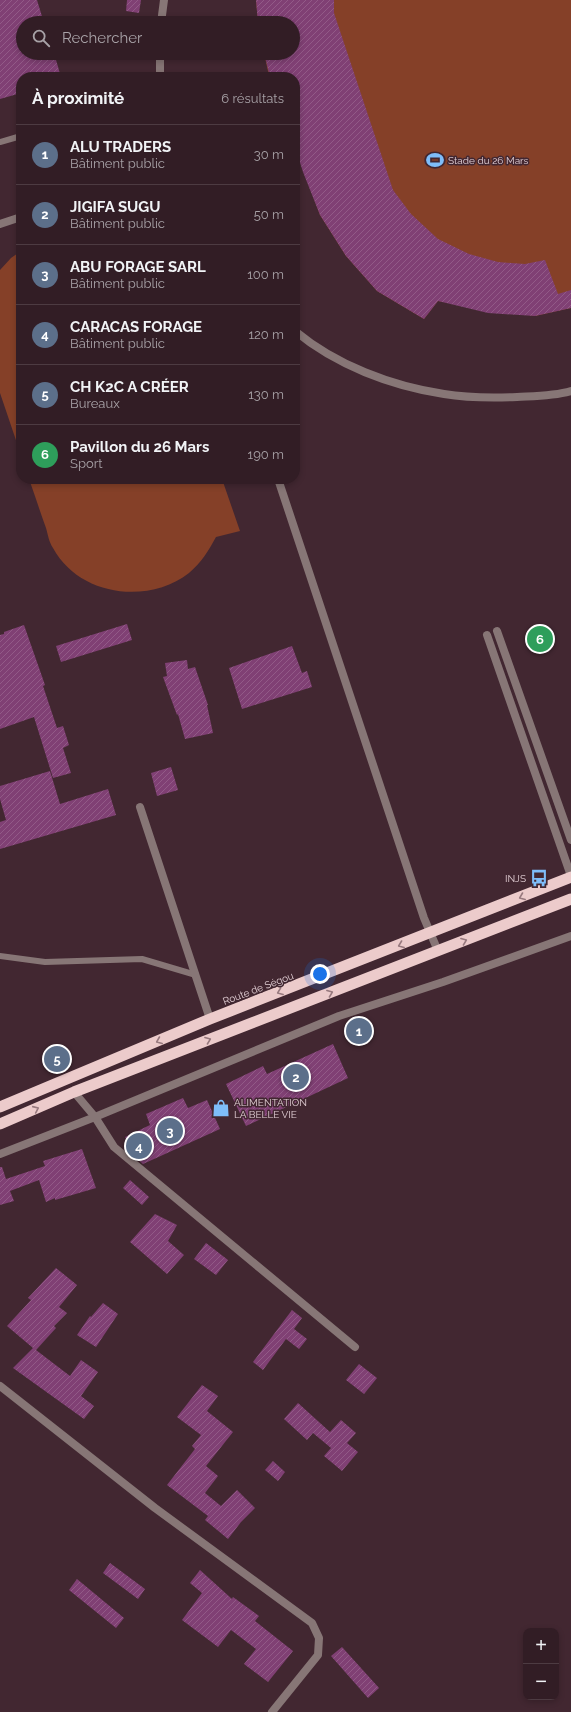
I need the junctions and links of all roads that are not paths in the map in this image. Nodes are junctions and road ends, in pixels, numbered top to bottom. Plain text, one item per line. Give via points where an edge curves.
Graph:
1 (164, 0) edge
2 (162, 16) edge
3 (160, 60) edge
4 (160, 72) edge
5 (16, 137) edge
6 (0, 142) edge
7 (16, 219) edge
8 (0, 224) edge
9 (300, 335) edge
10 (571, 391) edge
11 (280, 484) edge
12 (497, 631) dead end
13 (486, 635) dead end
14 (140, 807) dead end
15 (571, 840) edge
16 (571, 876) edge
17 (571, 899) edge
18 (431, 933) junction
19 (571, 936) edge
20 (438, 951) junction
21 (0, 956) edge
22 (196, 975) junction
23 (210, 1019) junction
24 (74, 1092) junction
25 (0, 1107) edge
26 (95, 1117) junction
27 (0, 1124) edge
28 (0, 1154) edge
29 (355, 1348) dead end
30 (0, 1386) edge
31 (277, 1710) edge

1 - 2 street
3 - 4 street
5 - 6 lane
7 - 8 street
9 - 10 street via 312,345 354,367 398,384 444,395 488,398 536,396
11 - 18 street
12 - 15 street
13 - 16 street
14 - 22 street
16 -> 18 highway, Route de Ségou
20 -> 17 highway
18 - 20 street
18 -> 23 highway, Route de Ségou
19 - 26 street via 338,1016
24 -> 20 highway
21 - 22 lane via 45,962 142,959
22 - 23 street
23 -> 25 highway, Route de Ségou
24 - 26 street
27 -> 24 highway
26 - 28 street
26 - 29 street via 114,1147
30 - 31 street via 155,1508 312,1623 319,1638 318,1655

